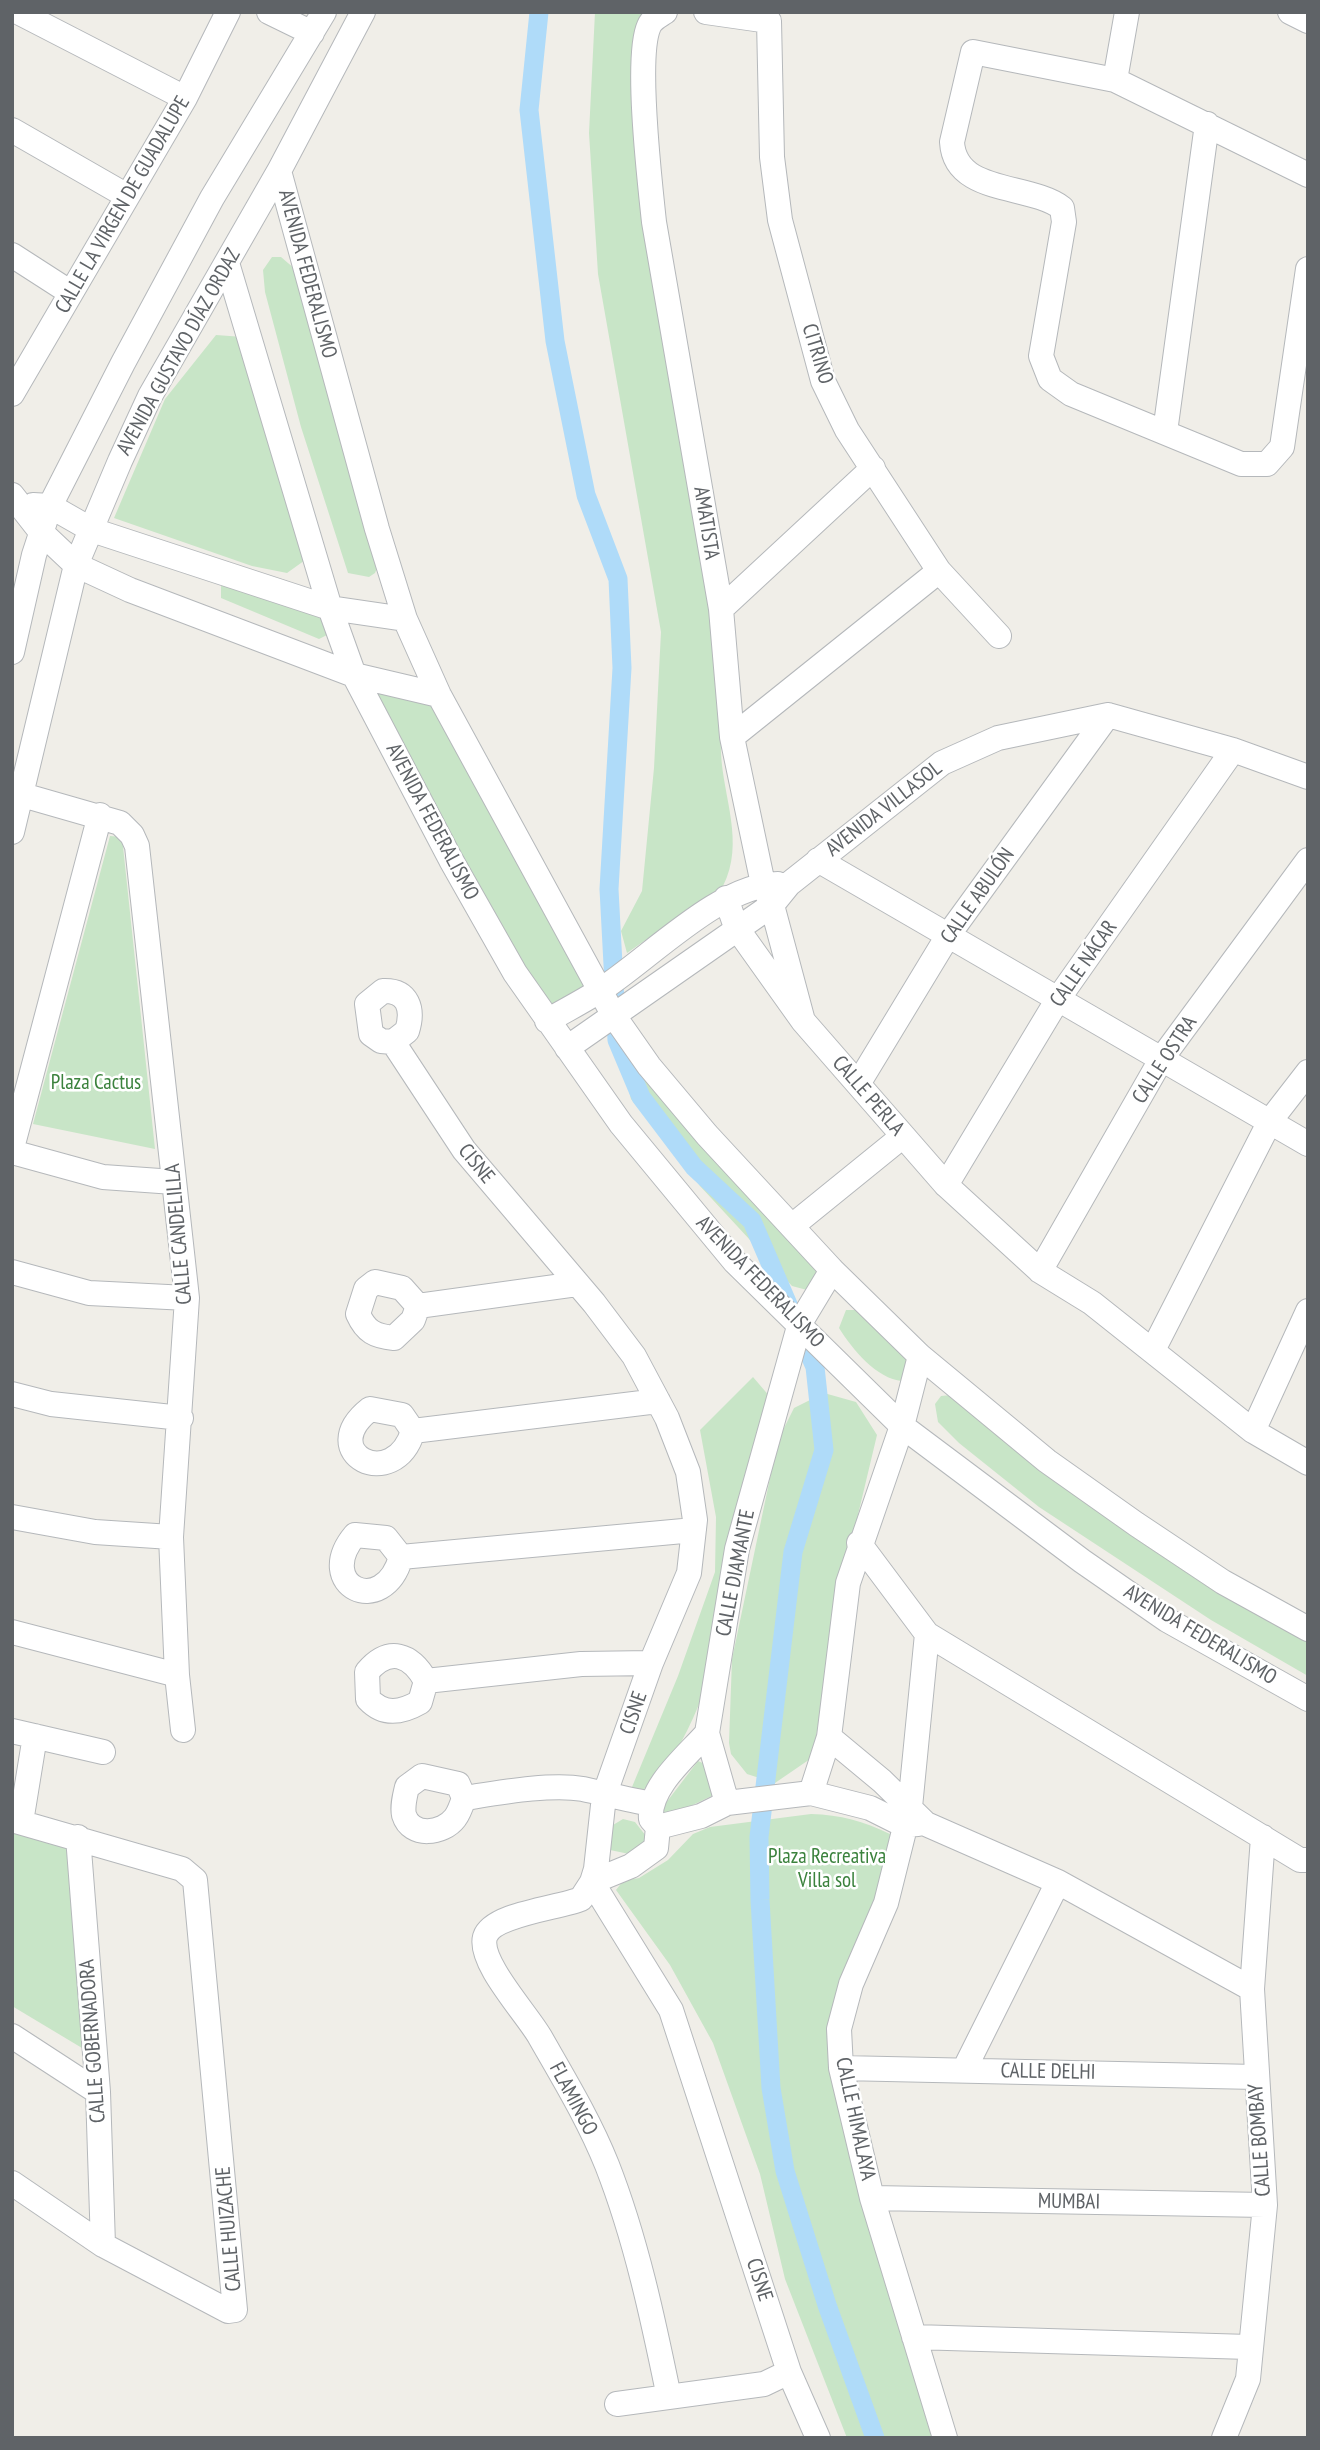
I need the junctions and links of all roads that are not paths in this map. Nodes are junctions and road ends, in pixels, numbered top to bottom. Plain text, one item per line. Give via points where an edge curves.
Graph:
1 (18, 12) edge
2 (228, 12) edge
3 (269, 12) edge
4 (363, 12) edge
5 (706, 12) edge
6 (1127, 12) edge
7 (1290, 12) edge
8 (659, 16) edge
9 (1308, 21) edge
10 (318, 23) edge
11 (1115, 80) junction
12 (185, 98) junction
13 (1207, 124) junction
14 (12, 130) edge
15 (279, 171) junction
16 (1308, 175) edge
17 (127, 197) junction
18 (12, 256) edge
19 (228, 263) junction
20 (1308, 269) edge
21 (71, 293) junction
22 (12, 394) edge
23 (1166, 432) junction
24 (873, 468) junction
25 (17, 500) edge
26 (50, 506) junction
27 (92, 530) junction
28 (29, 546) edge
29 (76, 565) junction
30 (939, 571) junction
31 (330, 608) junction
32 (720, 609) junction
33 (405, 618) junction
34 (999, 636) dead end
35 (12, 652) edge
36 (354, 675) junction
37 (439, 695) junction
38 (1108, 715) junction
39 (732, 737) junction
40 (1233, 750) junction
41 (1308, 777) edge
42 (17, 794) edge
43 (100, 816) junction
44 (12, 832) edge
45 (818, 860) junction
46 (1308, 860) edge
47 (767, 894) junction
48 (726, 898) junction
49 (736, 927) junction
50 (949, 934) junction
51 (599, 991) junction
52 (1058, 999) junction
53 (614, 1016) junction
54 (547, 1021) junction
55 (803, 1021) junction
56 (393, 1042) dead end
57 (567, 1048) junction
58 (1162, 1058) junction
59 (1308, 1072) edge
60 (858, 1084) junction
61 (1270, 1121) junction
62 (903, 1136) junction
63 (1308, 1144) edge
64 (12, 1150) edge
65 (174, 1182) junction
66 (946, 1185) junction
67 (792, 1226) junction
68 (832, 1270) junction
69 (1040, 1271) junction
70 (12, 1272) edge
71 (577, 1284) junction
72 (187, 1298) junction
73 (418, 1306) dead end
74 (1308, 1311) edge
75 (800, 1323) junction
76 (1153, 1350) junction
77 (919, 1356) junction
78 (12, 1394) edge
79 (658, 1401) junction
80 (181, 1418) junction
81 (902, 1426) junction
82 (413, 1431) dead end
83 (1253, 1431) junction
84 (1308, 1463) edge
85 (12, 1517) edge
86 (694, 1530) junction
87 (172, 1538) junction
88 (859, 1544) junction
89 (401, 1557) dead end
90 (1308, 1629) edge
91 (12, 1632) edge
92 (928, 1634) junction
93 (651, 1663) junction
94 (177, 1675) junction
95 (426, 1681) dead end
96 (1308, 1699) edge
97 (183, 1730) dead end
98 (707, 1733) junction
99 (24, 1734) edge
100 (829, 1737) junction
101 (103, 1752) dead end
102 (811, 1793) junction
103 (604, 1796) junction
104 (464, 1798) dead end
105 (726, 1803) junction
106 (655, 1816) junction
107 (913, 1818) junction
108 (17, 1821) edge
109 (78, 1837) junction
110 (1264, 1837) junction
111 (1308, 1860) edge
112 (593, 1882) junction
113 (1058, 1882) junction
114 (1252, 1989) junction
115 (12, 2036) edge
116 (841, 2068) junction
117 (964, 2070) junction
118 (1256, 2077) junction
119 (98, 2092) junction
120 (12, 2183) edge
121 (872, 2198) junction
122 (1265, 2205) junction
123 (103, 2245) junction
124 (914, 2337) junction
125 (1249, 2347) junction
126 (789, 2372) junction
127 (669, 2397) junction
128 (617, 2404) dead end
129 (818, 2438) edge
130 (945, 2438) edge
131 (1224, 2438) edge

1 - 12 street
2 - 12 street, CALLE LA VIRGEN DE GUADALUPE
3 - 10 street
4 - 15 street, AVENIDA GUSTAVO DÍAZ ORDAZ
5 - 24 street, CITRINO via 769,21 772,157 790,267 823,381
6 - 11 street
7 - 9 street
8 - 32 street, AMATISTA via 644,45 654,222
10 - 26 street, AVENIDA GUSTAVO DÍAZ ORDAZ via 212,198
11 - 13 street
11 - 23 street via 973,52 953,154 958,166 971,175 1062,208 1064,222 1041,356 1050,379 1071,394
12 - 17 street, CALLE LA VIRGEN DE GUADALUPE
13 - 16 street
13 - 23 street
14 - 17 street
15 - 19 street, AVENIDA GUSTAVO DÍAZ ORDAZ
15 - 33 street, AVENIDA FEDERALISMO
17 - 21 street, CALLE LA VIRGEN DE GUADALUPE
18 - 21 street
19 - 27 street, AVENIDA GUSTAVO DÍAZ ORDAZ via 150,396
19 - 31 street, AVENIDA FEDERALISMO
20 - 23 street via 1277,456 1267,464 1250,467
21 - 22 street, CALLE LA VIRGEN DE GUADALUPE
24 - 30 street, CITRINO
24 - 32 street
25 - 26 street
25 - 28 street
26 - 27 street
26 - 28 street, AVENIDA GUSTAVO DÍAZ ORDAZ
27 - 29 street, AVENIDA GUSTAVO DÍAZ ORDAZ
27 - 31 street
28 - 29 street
28 - 35 street, AVENIDA GUSTAVO DÍAZ ORDAZ
29 - 36 street
29 - 42 street, AVENIDA GUSTAVO DÍAZ ORDAZ
30 - 34 street, CITRINO
30 - 39 street
31 - 33 street
31 - 36 street, AVENIDA FEDERALISMO
32 - 39 street, AMATISTA
33 - 37 street, AVENIDA FEDERALISMO
36 - 37 street
36 - 54 street, AVENIDA FEDERALISMO via 451,860
37 - 51 street, AVENIDA FEDERALISMO
38 - 40 street, AVENIDA VILLASOL
38 - 45 street, AVENIDA VILLASOL via 998,738 960,753 942,762
38 - 50 street, CALLE ABULÓN
39 - 47 street, AMATISTA
40 - 41 street, AVENIDA VILLASOL
40 - 52 street, CALLE NÁCAR
42 - 43 street, CALLE CANDELILLA
42 - 44 street, AVENIDA GUSTAVO DÍAZ ORDAZ
43 - 64 street
43 - 65 street, CALLE CANDELILLA via 127,828 137,846
45 - 47 street, AVENIDA VILLASOL via 789,884
45 - 50 street
46 - 58 street, CALLE OSTRA
47 - 48 street, AVENIDA VILLASOL
47 - 49 street, AVENIDA VILLASOL
47 - 55 street, AMATISTA
48 - 49 street, CALLE PERLA
48 - 51 street, AVENIDA VILLASOL
49 - 53 street, AVENIDA VILLASOL
49 - 55 street, CALLE PERLA
50 - 52 street
50 - 60 street, CALLE ABULÓN
51 - 53 street, AVENIDA FEDERALISMO
51 - 54 street, AVENIDA VILLASOL
52 - 58 street
52 - 66 street, CALLE NÁCAR
53 - 57 street, AVENIDA VILLASOL
53 - 67 street, AVENIDA FEDERALISMO via 707,1135
54 - 57 street, AVENIDA FEDERALISMO
55 - 60 street, CALLE PERLA
56 - 71 street, CISNE via 464,1150
57 - 75 street, AVENIDA FEDERALISMO via 621,1124 734,1262
58 - 61 street
58 - 69 street, CALLE OSTRA
59 - 61 street
60 - 62 street, CALLE PERLA
61 - 63 street
61 - 76 street
62 - 66 street, CALLE PERLA
62 - 67 street
64 - 65 street via 103,1177
65 - 72 street, CALLE CANDELILLA
66 - 69 street, CALLE PERLA
67 - 68 street, AVENIDA FEDERALISMO
68 - 75 street, CALLE DIAMANTE
68 - 77 street, AVENIDA FEDERALISMO
69 - 76 street, CALLE PERLA via 1092,1303
70 - 72 street via 89,1293
71 - 73 street
71 - 79 street, CISNE via 634,1356
72 - 80 street, CALLE CANDELILLA
74 - 83 street
75 - 81 street, AVENIDA FEDERALISMO
75 - 98 street, CALLE DIAMANTE via 737,1549
76 - 83 street, CALLE PERLA
77 - 81 street
77 - 90 street, AVENIDA FEDERALISMO via 1047,1461 1136,1524 1223,1582
78 - 80 street via 51,1404
79 - 82 street
79 - 86 street, CISNE via 688,1472
80 - 87 street, CALLE CANDELILLA
81 - 88 street
81 - 96 street, AVENIDA FEDERALISMO via 1167,1620
83 - 84 street, CALLE PERLA
85 - 87 street via 95,1532
86 - 89 street
86 - 93 street, CISNE via 689,1573
87 - 94 street, CALLE CANDELILLA
88 - 92 street
88 - 100 street via 848,1583
91 - 94 street
92 - 107 street, CALLE HIMALAYA
92 - 110 street
93 - 95 street via 581,1664
93 - 103 street, CISNE
94 - 97 street, CALLE CANDELILLA
98 - 105 street, CALLE DIAMANTE
98 - 106 street via 662,1786
99 - 101 street
99 - 108 street
100 - 102 street
100 - 107 street
102 - 105 street
102 - 107 street
103 - 104 street via 582,1789 558,1789
103 - 106 street
103 - 112 street, CISNE
105 - 106 street via 701,1816
106 - 112 street via 656,1848 631,1866
107 - 113 street
107 - 116 street, CALLE HIMALAYA via 886,1903 842,2009
108 - 109 street
109 - 119 street, CALLE GOBERNADORA
109 - 123 street, CALLE HUIZACHE via 182,1869 191,1875 198,1890 235,2310 228,2311
110 - 111 street via 1300,1860
110 - 114 street, CALLE BOMBAY
112 - 126 street, CISNE via 671,2010
112 - 127 street, FLAMINGO via 581,1899 509,1918 490,1928 484,1939 487,1961 533,2024 573,2092 607,2166 649,2302
113 - 114 street
113 - 117 street
114 - 118 street, CALLE BOMBAY
115 - 119 street
116 - 117 street, CALLE DELHI
116 - 121 street, CALLE HIMALAYA
117 - 118 street, CALLE DELHI
118 - 122 street, CALLE BOMBAY
119 - 123 street, CALLE GOBERNADORA
120 - 123 street, CALLE HUIZACHE
121 - 122 street, MUMBAI
121 - 124 street, CALLE HIMALAYA
122 - 125 street, CALLE BOMBAY
124 - 125 street
124 - 130 street, CALLE HIMALAYA
125 - 131 street, CALLE BOMBAY via 1248,2379
126 - 127 street via 764,2384
126 - 129 street, CISNE
127 - 128 street

